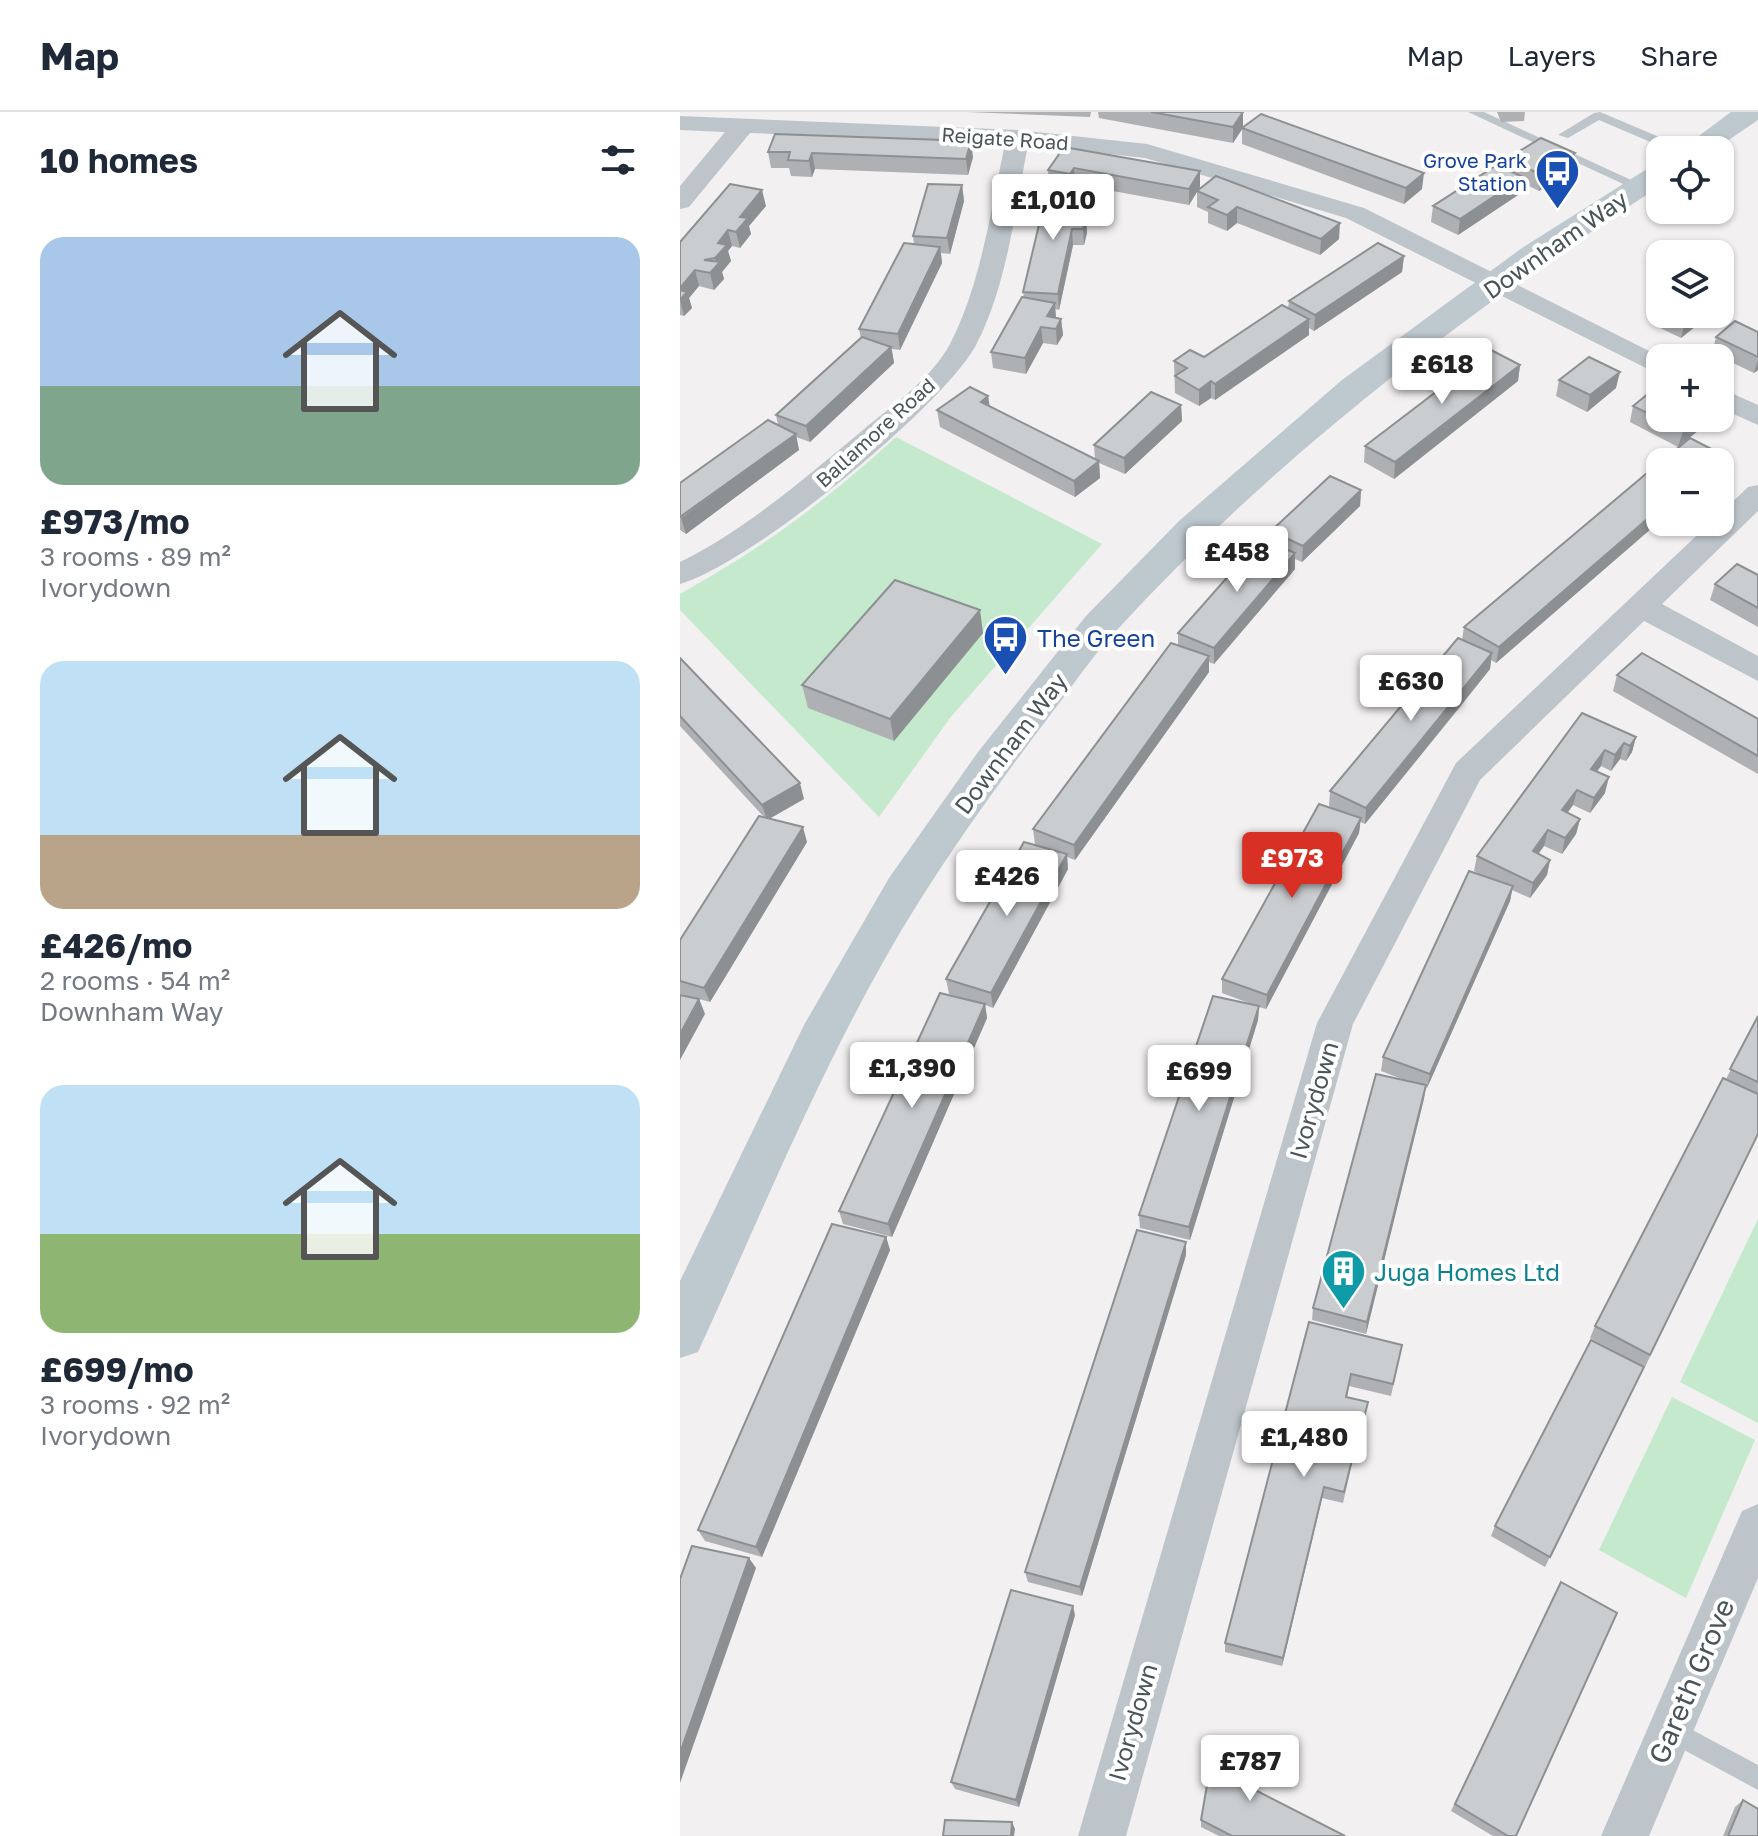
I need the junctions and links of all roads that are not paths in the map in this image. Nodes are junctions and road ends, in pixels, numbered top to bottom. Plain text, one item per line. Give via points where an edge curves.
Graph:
1 (1474, 112) edge
2 (1750, 112) edge
3 (680, 123) edge
4 (743, 126) junction
5 (1564, 135) dead end
6 (1647, 136) edge
7 (1715, 136) edge
8 (1018, 137) junction
9 (1646, 179) edge
10 (1646, 182) edge
11 (680, 202) edge
12 (1495, 285) junction
13 (1646, 360) edge
14 (1734, 404) edge
15 (1758, 416) edge
16 (1758, 494) edge
17 (680, 574) edge
18 (1640, 605) junction
19 (1758, 670) edge
20 (680, 1335) edge
21 (1758, 1526) edge
22 (1670, 1730) junction
23 (1758, 1778) edge
24 (1102, 1836) edge
25 (1625, 1836) edge

1 - 9 lane
2 - 7 street
3 - 4 street, Reigate Road
4 - 8 street, Reigate Road
4 - 11 street
5 - 6 lane via 1598,115
8 - 12 street, Reigate Road via 1147,151 1355,213
8 - 17 street, Ballamore Road via 968,333 931,386 751,536
10 - 12 street, Downham Way
12 - 13 street, Reigate Road
12 - 20 street, Downham Way via 1354,387 1192,529 1099,625 992,763 904,890 820,1038
14 - 15 street
16 - 18 street, Ivorydown
18 - 19 street
18 - 24 street, Ivorydown via 1468,772 1335,1023
21 - 22 street, Gareth Grove
22 - 23 lane
22 - 25 street, Gareth Grove

